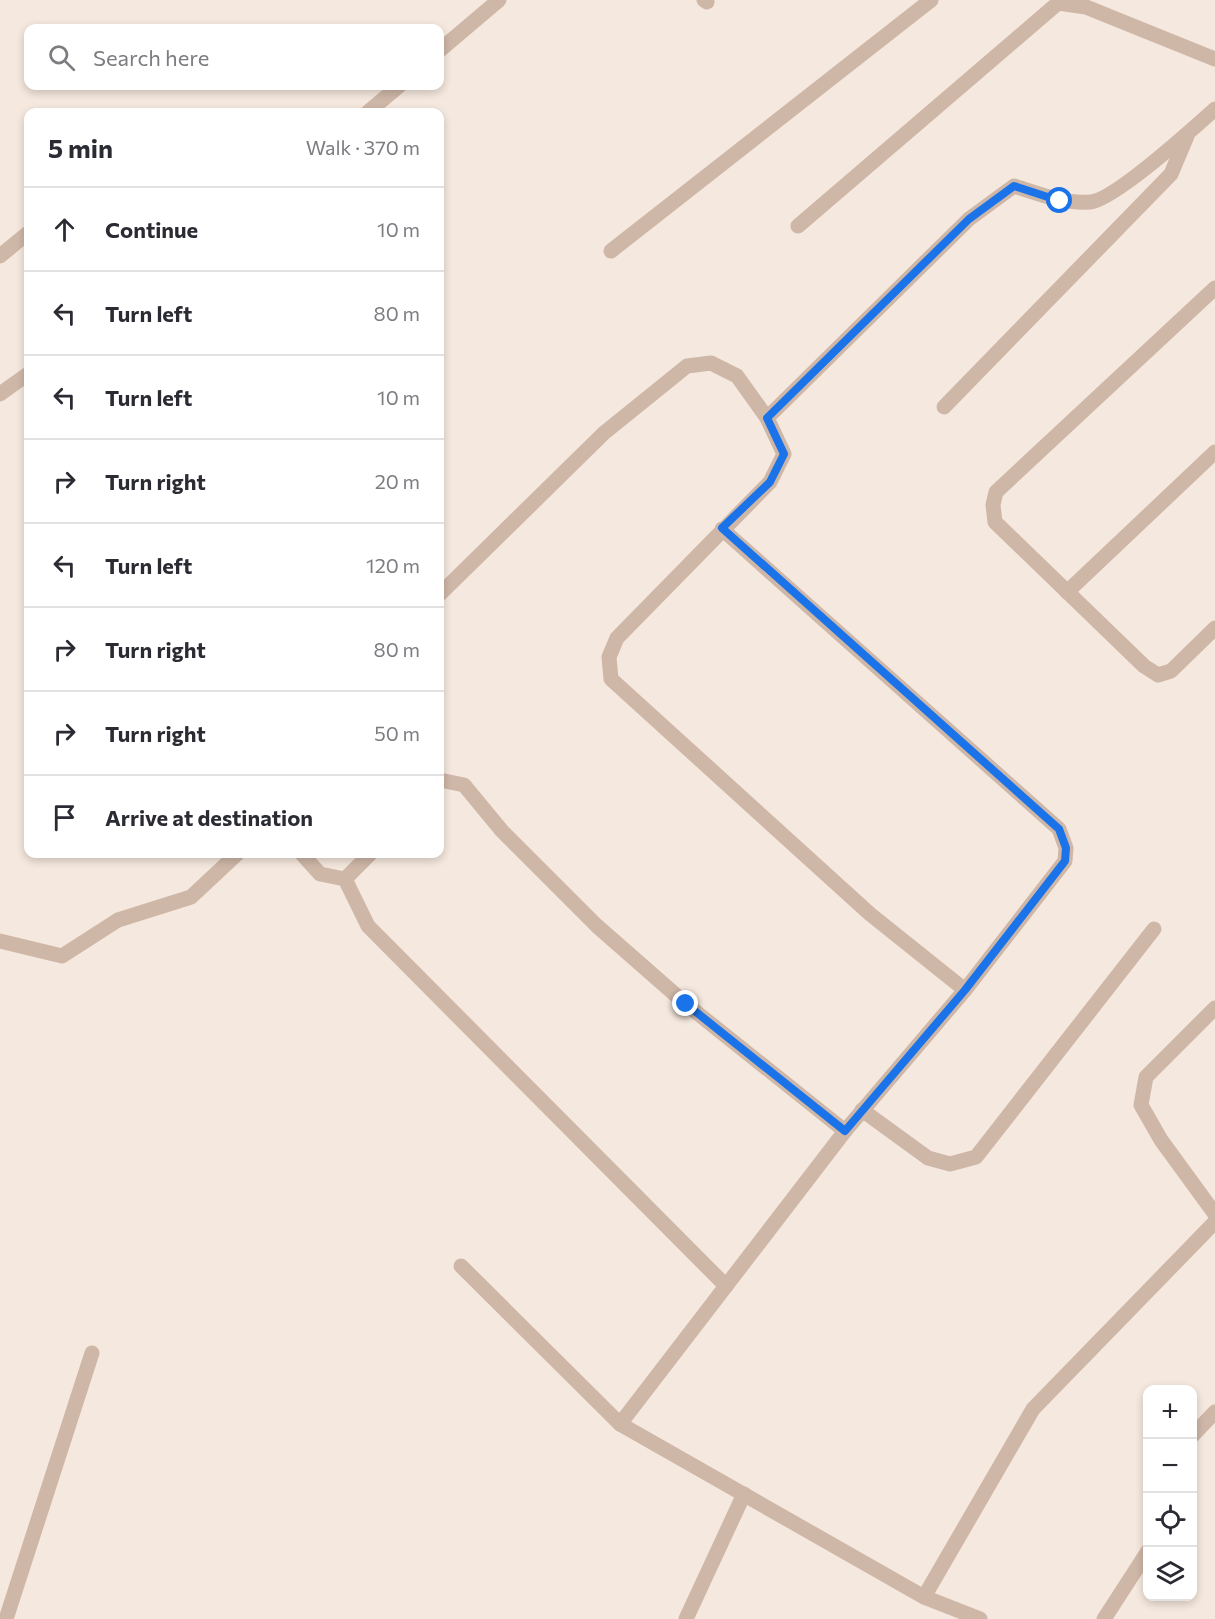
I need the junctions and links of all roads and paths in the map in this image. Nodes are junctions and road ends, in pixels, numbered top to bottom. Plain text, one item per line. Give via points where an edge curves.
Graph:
1 (499, 0) edge
2 (931, 0) edge
3 (444, 47) edge
4 (1215, 59) edge
5 (394, 90) edge
6 (373, 108) edge
7 (1215, 109) edge
8 (1189, 133) junction
9 (798, 226) dead end
10 (24, 235) edge
11 (611, 251) dead end
12 (0, 256) edge
13 (1215, 289) edge
14 (24, 377) edge
15 (0, 394) edge
16 (944, 407) dead end
17 (767, 418) junction
18 (1215, 452) edge
19 (722, 528) junction
20 (444, 590) edge
21 (1067, 592) junction
22 (1215, 628) edge
23 (444, 781) edge
24 (233, 858) edge
25 (306, 858) edge
26 (366, 858) edge
27 (345, 879) junction
28 (1154, 929) dead end
29 (0, 941) edge
30 (965, 990) junction
31 (1215, 1008) edge
32 (862, 1110) junction
33 (845, 1131) junction
34 (1215, 1214) edge
35 (1215, 1222) edge
36 (461, 1266) dead end
37 (726, 1286) junction
38 (92, 1353) dead end
39 (1215, 1412) edge
40 (620, 1424) junction
41 (1197, 1431) edge
42 (744, 1494) junction
43 (1143, 1559) edge
44 (924, 1597) junction
45 (6, 1619) edge
46 (686, 1619) edge
47 (980, 1619) edge
48 (1104, 1619) edge

1 - 3 street
2 - 11 street
4 - 9 street via 1086,7 1058,3
5 - 6 street
7 - 8 street
8 - 16 street via 1171,174
8 - 17 street via 1143,171 1093,202 1060,201 1014,186 969,219
10 - 12 street
13 - 21 street via 996,492 995,522
14 - 15 street
17 - 19 street via 784,454 770,482
17 - 20 street via 737,376 711,363 687,366 604,433
18 - 21 street
19 - 30 street via 1059,829 1066,848 1065,861
19 - 30 street via 616,638 609,657 611,679 870,914
21 - 22 street via 1158,675 1171,671
23 - 33 street via 464,785 502,831 597,926 686,1004
24 - 29 street via 191,897 118,920 62,956
25 - 27 street via 320,874
26 - 27 street
27 - 37 street via 368,926
28 - 32 street via 976,1157 950,1164 928,1158
30 - 32 street
31 - 34 street via 1146,1077 1141,1105 1161,1140
32 - 33 street
33 - 37 street
35 - 44 street via 1033,1409
36 - 40 street
37 - 40 street
38 - 45 street
39 - 41 street
40 - 42 street
42 - 44 street
42 - 46 street
43 - 48 street
44 - 47 street

